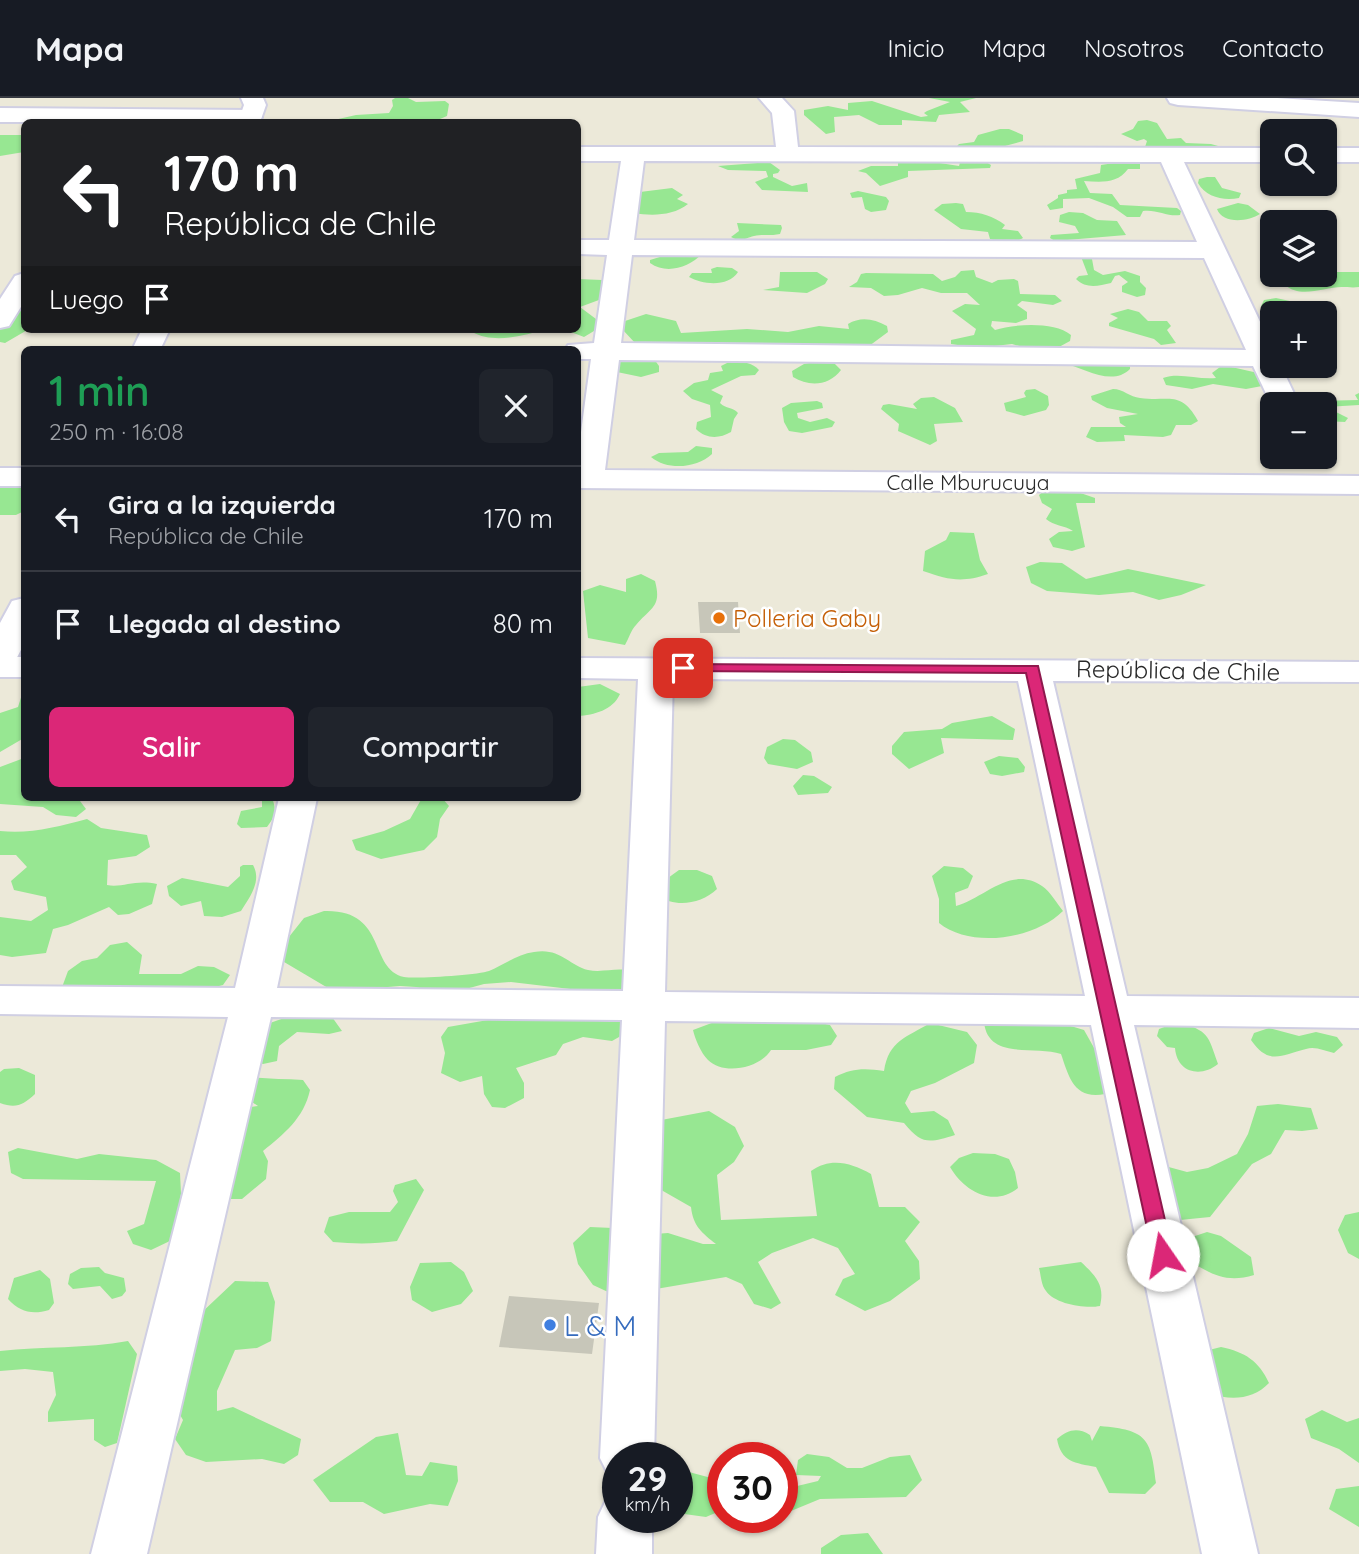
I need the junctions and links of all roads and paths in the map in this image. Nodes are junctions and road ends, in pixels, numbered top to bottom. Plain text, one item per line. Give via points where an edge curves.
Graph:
1 (770, 98) edge
2 (1178, 98) edge
3 (1352, 109) edge
4 (251, 113) edge
5 (0, 115) edge
6 (126, 119) edge
7 (581, 154) edge
8 (633, 155) junction
9 (1169, 155) junction
10 (1260, 155) edge
11 (1337, 155) edge
12 (1359, 155) edge
13 (788, 156) junction
14 (581, 247) edge
15 (619, 247) junction
16 (1213, 250) junction
17 (21, 286) edge
18 (0, 320) edge
19 (581, 351) edge
20 (606, 351) junction
21 (1260, 352) edge
22 (1260, 358) edge
23 (1316, 469) edge
24 (0, 477) edge
25 (21, 477) edge
26 (583, 480) edge
27 (1323, 485) junction
28 (1359, 485) edge
29 (21, 614) edge
30 (0, 660) edge
31 (0, 667) edge
32 (21, 667) edge
33 (581, 668) edge
34 (656, 668) junction
35 (1032, 669) junction
36 (1359, 672) edge
37 (297, 801) edge
38 (0, 1000) edge
39 (253, 1002) junction
40 (644, 1006) junction
41 (1109, 1011) junction
42 (1359, 1013) edge
43 (628, 1442) edge
44 (625, 1533) edge
45 (119, 1554) edge
46 (624, 1554) edge
47 (1230, 1554) edge

1 - 13 street via 783,111
2 - 3 street
4 - 6 street
5 - 6 street
7 - 8 street
8 - 13 street
8 - 15 street
9 - 10 street
9 - 13 street
9 - 16 street
11 - 12 street
14 - 15 street
15 - 16 street
15 - 20 street
16 - 21 street
17 - 18 street
19 - 20 street
20 - 22 street
20 - 26 street
23 - 27 street
24 - 25 street
26 - 27 street, Calle Mburucuya
27 - 28 street, Calle Mburucuya
29 - 30 street
31 - 32 street
33 - 34 street, República de Chile
34 - 35 street, República de Chile
34 - 40 street
35 - 36 street, República de Chile
35 - 41 street
37 - 39 street
38 - 39 street
39 - 40 street
39 - 45 street
40 - 41 street
40 - 43 street
41 - 42 street
41 - 47 street
44 - 46 street

